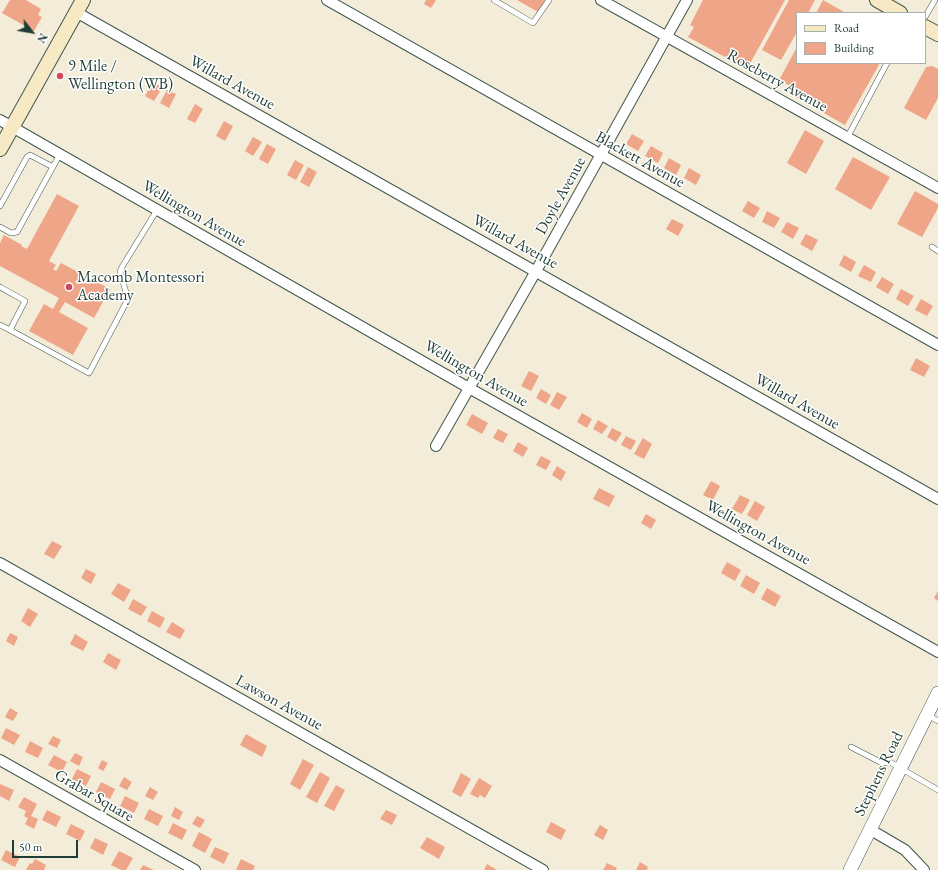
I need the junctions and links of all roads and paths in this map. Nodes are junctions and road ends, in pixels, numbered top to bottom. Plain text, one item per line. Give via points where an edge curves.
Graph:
1 (327, 0) edge
2 (494, 0) edge
3 (549, 0) edge
4 (601, 0) edge
5 (687, 0) edge
6 (877, 0) edge
7 (935, 0) edge
8 (80, 6) edge
9 (898, 12) edge
10 (926, 15) edge
11 (926, 28) edge
12 (938, 34) edge
13 (666, 37) junction
14 (887, 64) edge
15 (6, 124) edge
16 (847, 138) junction
17 (0, 149) edge
18 (60, 154) junction
19 (601, 155) junction
20 (53, 167) junction
21 (938, 188) edge
22 (0, 206) edge
23 (157, 210) junction
24 (0, 227) edge
25 (932, 247) dead end
26 (938, 251) edge
27 (536, 271) junction
28 (0, 288) edge
29 (0, 325) edge
30 (10, 330) junction
31 (938, 345) edge
32 (469, 388) junction
33 (436, 446) dead end
34 (938, 499) edge
35 (0, 563) edge
36 (938, 652) edge
37 (938, 695) edge
38 (933, 718) edge
39 (850, 747) dead end
40 (0, 760) edge
41 (901, 768) junction
42 (938, 790) edge
43 (871, 830) junction
44 (195, 870) edge
45 (543, 870) edge
46 (850, 870) edge
47 (924, 870) edge

1 - 19 street, Blackett Avenue
2 - 3 lane via 533,23
4 - 13 street, Roseberry Avenue
5 - 13 street, Doyle Avenue
6 - 9 main road
7 - 10 lane
8 - 15 main road
8 - 27 street, Willard Avenue
11 - 12 main road
13 - 16 street, Roseberry Avenue
13 - 19 street, Doyle Avenue
14 - 16 lane
15 - 17 main road
15 - 18 street, Wellington Avenue
16 - 21 street, Roseberry Avenue
18 - 20 lane
18 - 23 street, Wellington Avenue
19 - 27 street, Doyle Avenue
19 - 31 street, Blackett Avenue
20 - 22 lane via 30,155 27,157
20 - 24 lane via 17,232 11,233
23 - 30 lane via 122,267 120,272 128,300 89,373
23 - 32 street, Wellington Avenue
25 - 26 lane
27 - 32 street, Doyle Avenue
27 - 34 street, Willard Avenue
28 - 30 lane via 25,301
29 - 30 lane
32 - 33 street, Doyle Avenue
32 - 36 street, Wellington Avenue
35 - 45 street, Lawson Avenue
37 - 38 street, Stephens Road
38 - 41 street, Stephens Road
39 - 41 lane via 882,763 890,762
40 - 44 street, Grabar Square
41 - 42 lane
41 - 43 street, Stephens Road
43 - 46 street, Stephens Road
43 - 47 street via 905,850

